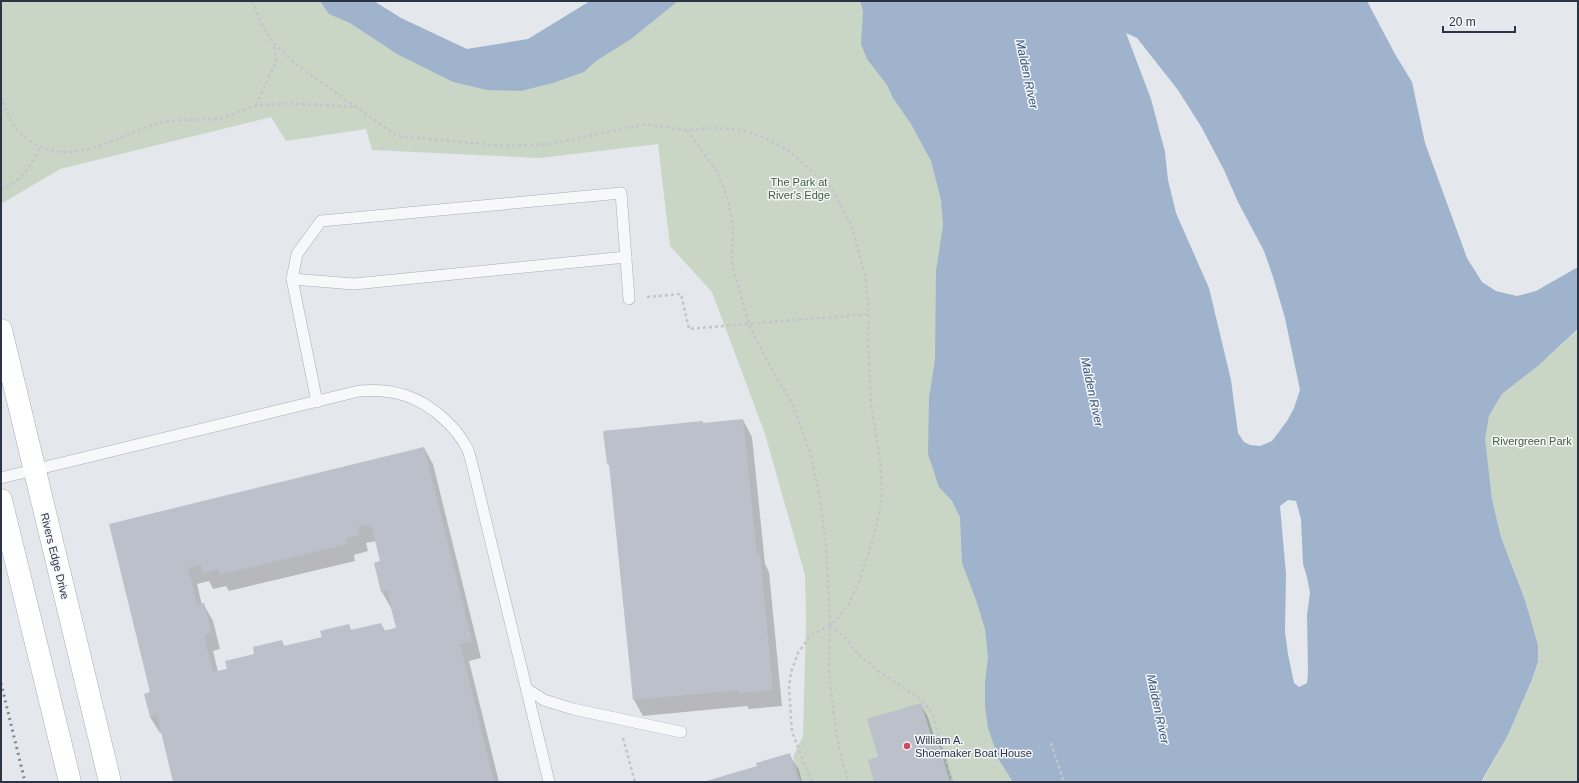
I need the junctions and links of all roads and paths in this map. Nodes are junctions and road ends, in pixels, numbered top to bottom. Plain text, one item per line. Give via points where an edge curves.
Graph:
1 (252, 1) edge
2 (274, 44) junction
3 (1, 96) edge
4 (256, 106) junction
5 (357, 107) junction
6 (686, 130) junction
7 (40, 147) junction
8 (1, 190) edge
9 (626, 257) junction
10 (292, 279) junction
11 (629, 299) joint
12 (869, 314) junction
13 (749, 325) junction
14 (1, 330) edge
15 (317, 402) junction
16 (35, 470) junction
17 (1, 478) edge
18 (1, 500) edge
19 (830, 625) junction
20 (527, 689) junction
21 (681, 732) dead end
22 (623, 737) dead end
23 (1051, 743) dead end
24 (70, 782) edge
25 (110, 782) edge
26 (549, 782) edge
27 (635, 782) edge
28 (812, 782) edge
29 (850, 782) edge
30 (953, 782) edge
31 (1064, 782) edge

1 - 2 path via 261,23
2 - 4 path via 276,62
2 - 5 path via 297,65
3 - 7 path via 14,126
4 - 5 path via 300,104
4 - 7 path via 219,118 159,123 79,150 61,152
5 - 6 path via 397,136 506,146 550,144 646,124
6 - 12 path via 736,129 764,137 788,150 831,188 851,224 865,275
6 - 13 path via 716,170 728,199 733,228 732,264
7 - 8 path via 23,175
9 - 10 lane via 354,284
9 - 10 lane via 621,193 321,220 297,254
9 - 11 lane
10 - 15 lane
11 - 13 path via 681,294 689,330
12 - 13 path
12 - 19 path via 871,404 880,460 882,494 877,524 859,582 848,605
13 - 19 path via 792,403 809,449 819,493 826,544
14 - 16 main road, Rivers Edge Drive
15 - 16 lane
15 - 20 lane via 359,391 375,390 400,394 420,400 454,429 467,448 474,468
16 - 17 lane
16 - 25 main road, Rivers Edge Drive
18 - 24 main road
19 - 28 path via 810,636 798,653 791,672 789,688 792,732
19 - 29 path via 831,693 842,764
19 - 30 path via 881,674 926,704 932,713
20 - 21 lane via 544,700 573,709
20 - 26 lane
22 - 27 path
23 - 31 path

